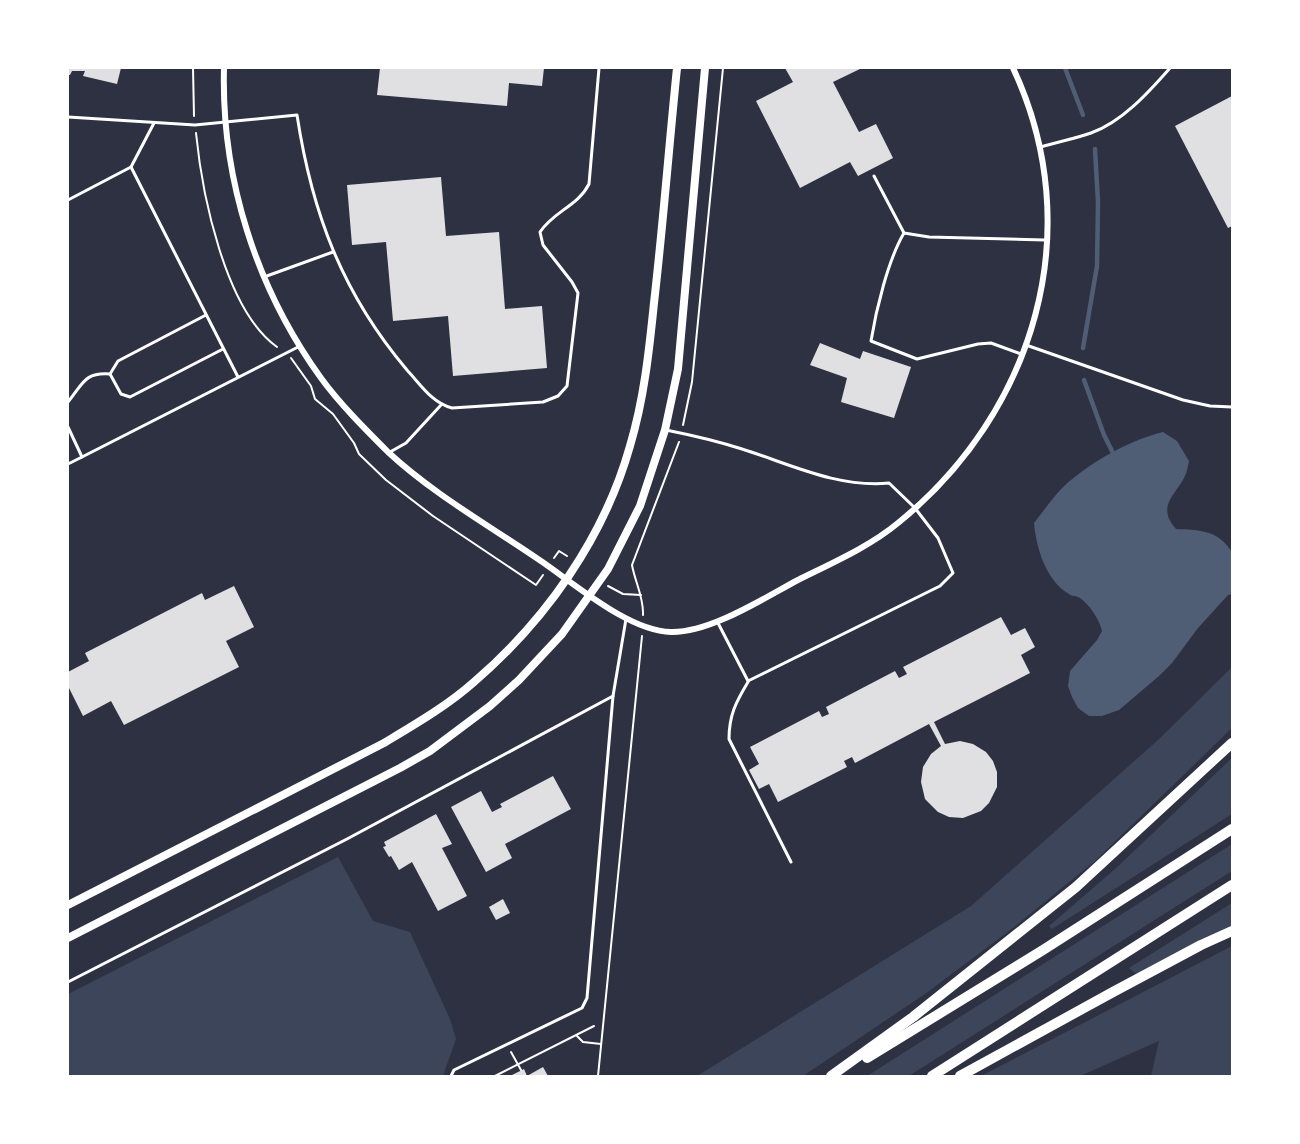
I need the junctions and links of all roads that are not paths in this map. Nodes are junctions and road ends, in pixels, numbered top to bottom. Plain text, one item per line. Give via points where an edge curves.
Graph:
1 (224, 68) edge
2 (599, 68) edge
3 (677, 68) edge
4 (705, 68) edge
5 (1013, 68) edge
6 (1170, 68) edge
7 (68, 117) edge
8 (226, 122) junction
9 (154, 123) junction
10 (1041, 147) junction
11 (131, 167) junction
12 (874, 176) dead end
13 (68, 200) edge
14 (904, 233) junction
15 (1047, 240) junction
16 (333, 252) junction
17 (263, 277) junction
18 (206, 315) junction
19 (1026, 345) junction
20 (300, 346) junction
21 (223, 349) junction
22 (1022, 355) junction
23 (110, 374) junction
24 (238, 377) junction
25 (68, 402) edge
26 (441, 405) junction
27 (1233, 407) edge
28 (68, 428) edge
29 (665, 430) junction
30 (389, 452) junction
31 (82, 456) junction
32 (68, 464) edge
33 (915, 508) junction
34 (567, 579) junction
35 (589, 596) junction
36 (626, 618) junction
37 (717, 621) junction
38 (748, 681) junction
39 (613, 696) junction
40 (1233, 743) edge
41 (1233, 829) edge
42 (791, 861) dead end
43 (1233, 885) edge
44 (68, 905) edge
45 (1233, 931) edge
46 (68, 938) edge
47 (68, 982) edge
48 (451, 1077) edge
49 (831, 1077) edge
50 (838, 1077) edge
51 (932, 1077) edge
52 (960, 1077) edge

1 - 8 street
2 - 26 lane via 589,184 584,195 548,220 540,232 543,245 578,293 567,386 558,396 543,402 452,408
3 - 34 main road via 644,395 616,487
4 - 29 main road via 678,369
5 - 10 street
6 - 10 lane via 1125,113 1093,132
7 - 9 lane
8 - 9 lane
8 - 16 lane via 297,115 314,202
8 - 17 street via 238,200
9 - 11 lane
10 - 15 street via 1047,189
11 - 13 lane
11 - 18 lane
12 - 14 lane
14 - 15 lane
14 - 22 lane via 896,247 871,341 917,358 991,343
15 - 19 street via 1040,300
16 - 17 lane
16 - 26 lane via 358,301 394,354
17 - 20 street
18 - 21 lane
18 - 23 lane via 118,361
19 - 22 street
19 - 27 lane via 1183,400
20 - 24 lane
20 - 30 street via 322,380
21 - 23 lane via 130,397 121,394
21 - 24 lane
22 - 33 street via 1001,402 981,434 960,463
23 - 25 lane via 89,376
24 - 31 lane
26 - 30 lane via 406,443
28 - 31 lane
29 - 33 lane via 741,449 836,481 888,483
29 - 35 main road via 640,506
30 - 34 street via 423,480
31 - 32 lane
33 - 37 street via 882,536
33 - 38 lane via 938,538 953,573 940,586
34 - 35 street
34 - 44 main road via 500,658 472,684 415,724 384,744
35 - 36 street
35 - 46 main road via 562,634 519,680 430,751
36 - 37 street via 642,627 671,632 684,632
36 - 39 lane
37 - 38 lane
38 - 42 lane via 735,704 729,739
39 - 47 lane
39 - 48 lane via 582,1008 454,1070
40 - 49 highway via 1076,887
41 - 50 highway
43 - 51 highway
45 - 52 highway

